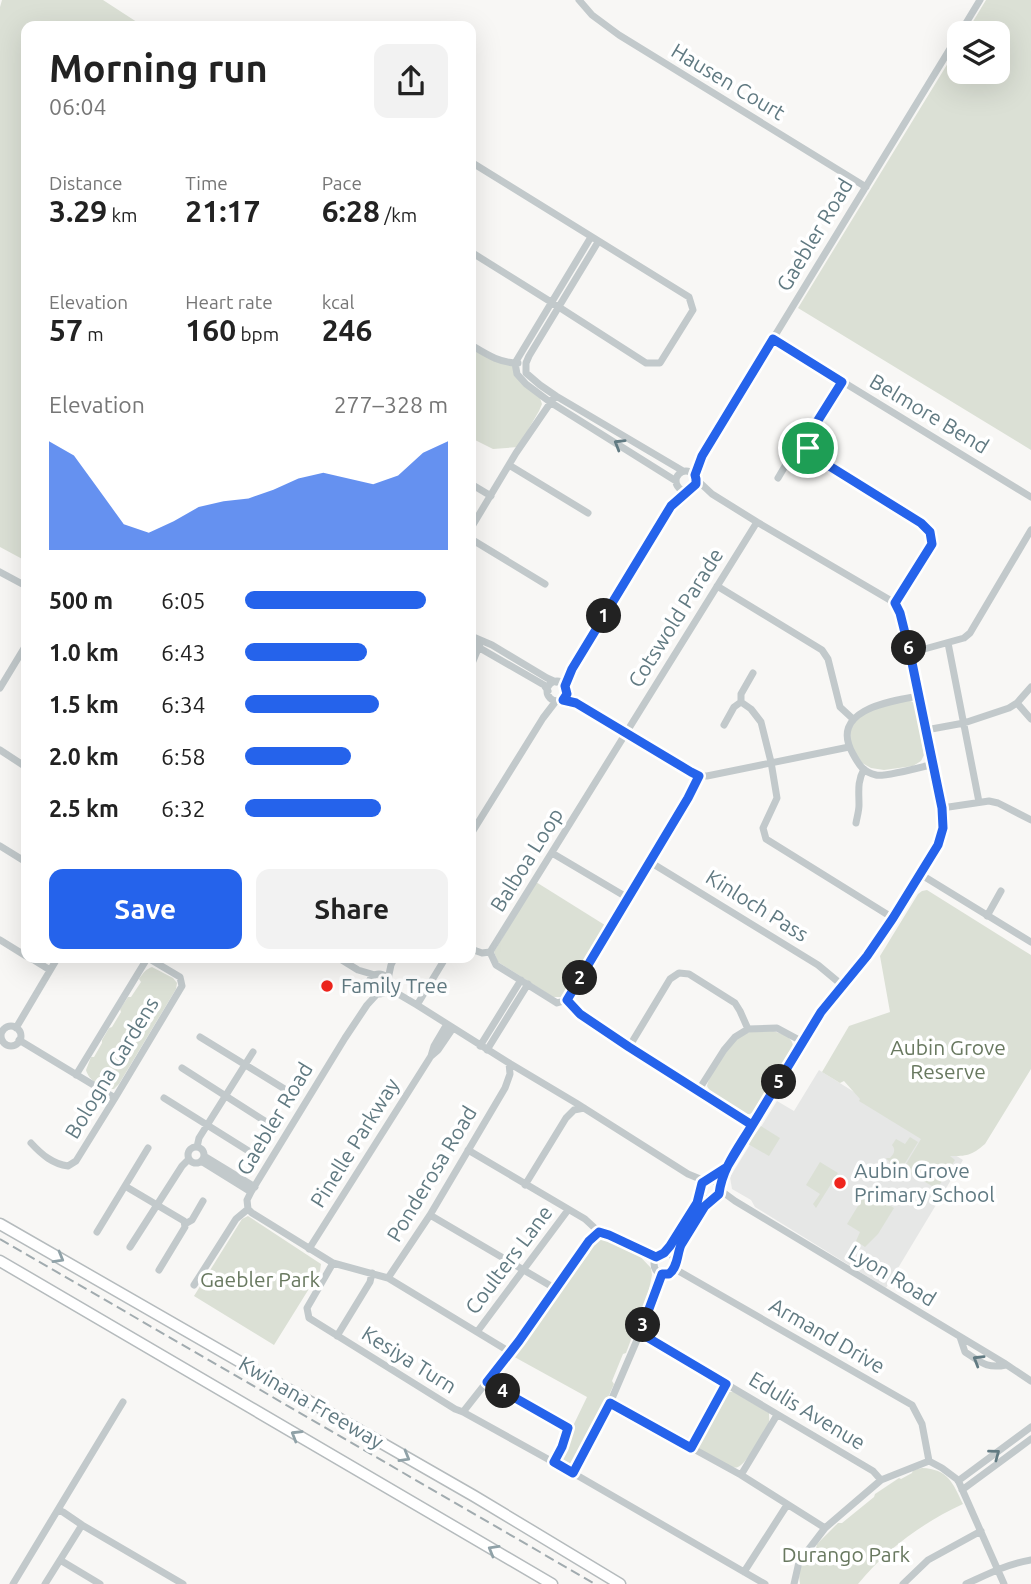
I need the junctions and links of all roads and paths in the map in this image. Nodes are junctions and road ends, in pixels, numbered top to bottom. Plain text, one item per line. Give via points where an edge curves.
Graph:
1 (579, 0) edge
2 (980, 0) edge
3 (967, 21) edge
4 (947, 54) edge
5 (476, 165) edge
6 (866, 187) junction
7 (595, 239) junction
8 (476, 255) edge
9 (551, 302) junction
10 (559, 307) junction
11 (773, 339) junction
12 (476, 348) edge
13 (515, 363) junction
14 (526, 363) junction
15 (842, 382) junction
16 (553, 399) junction
17 (808, 448) junction
18 (509, 465) junction
19 (691, 474) junction
20 (778, 478) dead end
21 (677, 482) junction
22 (476, 487) edge
23 (690, 490) junction
24 (712, 494) junction
25 (491, 496) junction
26 (1031, 497) edge
27 (671, 506) junction
28 (588, 513) dead end
29 (476, 520) edge
30 (757, 522) junction
31 (1031, 530) edge
32 (476, 542) edge
33 (0, 572) edge
34 (21, 583) edge
35 (545, 584) dead end
36 (717, 586) junction
37 (895, 603) junction
38 (476, 640) edge
39 (948, 643) junction
40 (476, 644) edge
41 (481, 644) junction
42 (21, 653) edge
43 (910, 653) junction
44 (476, 655) edge
45 (754, 673) dead end
46 (562, 685) junction
47 (1031, 687) edge
48 (0, 688) edge
49 (919, 696) junction
50 (554, 697) junction
51 (741, 702) junction
52 (576, 703) junction
53 (1017, 704) junction
54 (853, 719) junction
55 (1031, 719) edge
56 (964, 723) junction
57 (724, 724) dead end
58 (926, 730) junction
59 (626, 733) junction
60 (849, 747) junction
61 (0, 750) edge
62 (771, 762) junction
63 (21, 764) edge
64 (934, 764) junction
65 (864, 769) junction
66 (699, 776) junction
67 (979, 802) junction
68 (942, 808) junction
69 (1031, 820) edge
70 (856, 823) dead end
71 (476, 826) edge
72 (0, 846) edge
73 (552, 853) junction
74 (21, 859) edge
75 (650, 862) junction
76 (920, 874) junction
77 (1001, 891) dead end
78 (628, 898) junction
79 (987, 916) junction
80 (893, 918) junction
81 (0, 940) edge
82 (1031, 942) edge
83 (476, 951) edge
84 (21, 952) edge
85 (490, 952) junction
86 (39, 963) edge
87 (54, 963) edge
88 (145, 963) edge
89 (156, 963) edge
90 (347, 963) edge
91 (442, 963) edge
92 (391, 965) joint
93 (50, 970) junction
94 (358, 970) junction
95 (377, 974) junction
96 (524, 982) junction
97 (388, 983) junction
98 (370, 985) junction
99 (842, 985) junction
100 (377, 993) junction
101 (567, 1000) junction
102 (367, 1005) junction
103 (417, 1005) junction
104 (450, 1026) junction
105 (16, 1028) junction
106 (748, 1029) junction
107 (1, 1031) edge
108 (200, 1037) dead end
109 (19, 1040) junction
110 (803, 1042) junction
111 (6, 1045) junction
112 (629, 1047) junction
113 (484, 1048) junction
114 (253, 1052) dead end
115 (0, 1055) edge
116 (509, 1063) junction
117 (245, 1065) junction
118 (182, 1068) dead end
119 (526, 1073) junction
120 (76, 1075) junction
121 (505, 1088) junction
122 (698, 1091) junction
123 (291, 1093) dead end
124 (226, 1096) junction
125 (566, 1097) junction
126 (116, 1098) junction
127 (164, 1098) dead end
128 (584, 1108) junction
129 (566, 1118) junction
130 (208, 1125) junction
131 (271, 1125) dead end
132 (752, 1125) junction
133 (31, 1143) dead end
134 (197, 1147) junction
135 (148, 1148) dead end
136 (468, 1150) junction
137 (255, 1155) dead end
138 (189, 1159) junction
139 (202, 1159) junction
140 (727, 1167) junction
141 (525, 1185) junction
142 (704, 1185) junction
143 (125, 1186) junction
144 (720, 1188) junction
145 (253, 1190) junction
146 (713, 1199) junction
147 (203, 1201) dead end
148 (735, 1201) junction
149 (157, 1205) junction
150 (248, 1209) junction
151 (568, 1210) junction
152 (430, 1214) junction
153 (0, 1224) edge
154 (185, 1224) junction
155 (97, 1232) dead end
156 (599, 1232) junction
157 (130, 1247) dead end
158 (309, 1249) junction
159 (660, 1255) junction
160 (0, 1261) edge
161 (333, 1263) junction
162 (675, 1265) junction
163 (523, 1269) junction
164 (159, 1270) dead end
165 (372, 1273) junction
166 (662, 1274) junction
167 (388, 1278) junction
168 (194, 1285) dead end
169 (556, 1289) junction
170 (477, 1332) junction
171 (640, 1333) junction
172 (337, 1336) junction
173 (510, 1352) junction
174 (1031, 1381) edge
175 (487, 1382) junction
176 (726, 1384) junction
177 (123, 1402) dead end
178 (610, 1403) junction
179 (463, 1412) junction
180 (777, 1415) junction
181 (1031, 1427) edge
182 (1031, 1439) edge
183 (691, 1448) junction
184 (929, 1461) junction
185 (554, 1462) junction
186 (573, 1473) junction
187 (741, 1475) junction
188 (881, 1480) junction
189 (958, 1481) junction
190 (962, 1490) junction
191 (787, 1505) junction
192 (58, 1510) junction
193 (82, 1525) junction
194 (825, 1528) junction
195 (981, 1531) junction
196 (60, 1560) junction
197 (1031, 1560) edge
198 (997, 1569) junction
199 (744, 1572) junction
200 (13, 1584) edge
201 (45, 1584) edge
202 (100, 1584) edge
203 (183, 1584) edge
204 (552, 1584) edge
205 (620, 1584) edge
206 (765, 1584) edge
207 (794, 1584) edge
208 (903, 1584) edge
209 (966, 1584) edge
210 (1004, 1584) edge

1 - 6 street, Hausen Court via 618,36
2 - 3 street, Gaebler Road
4 - 6 street, Gaebler Road
5 - 7 street
6 - 11 street, Gaebler Road
7 - 9 street
7 - 10 street
7 - 10 street via 689,297 694,310 660,363 646,363
8 - 9 street
9 - 10 street
9 - 13 street
10 - 14 street
11 - 15 street, Belmore Bend
11 - 19 street, Gaebler Road
12 - 13 street via 497,360
13 - 14 street
13 - 16 street via 526,384
14 - 16 street via 526,373
15 - 17 street via 805,441
15 - 26 street, Belmore Bend
16 - 18 street
16 - 19 street
21 -> 16 street
17 - 20 street via 791,456
17 - 37 street via 810,454 930,532 932,544
18 - 25 street
18 - 28 street
19 - 21 street via 678,474
19 - 23 street via 696,484
19 - 24 street
21 - 23 street via 681,489
21 - 27 street
22 - 25 street
23 - 24 street
23 - 27 street
24 - 30 street
25 - 29 street
27 - 46 street
30 - 36 street, Cotswold Parade
30 - 37 street
31 - 39 street via 970,633
32 - 35 street
33 - 34 street
36 - 54 street via 822,650 840,707
36 - 59 street, Cotswold Parade
37 - 43 street
38 - 41 street
39 - 43 street
39 - 56 street
40 - 41 street
41 - 44 street
41 - 46 street
41 - 50 street via 544,685
42 - 48 street
43 - 49 street
45 - 51 street
46 - 50 street via 567,694
46 - 50 street via 550,684
46 - 52 street
47 - 53 street
49 - 54 street via 882,703
49 - 58 street
50 - 52 street
50 - 71 street
51 - 57 street
51 - 62 street via 761,722
52 - 59 street
53 - 55 street
53 - 56 street
54 - 60 street
56 - 58 street
56 - 67 street
58 - 64 street
59 - 66 street
59 - 73 street, Balboa Loop
60 - 62 street
60 - 65 street
61 - 63 street
62 - 66 street
62 - 80 street via 777,798 764,828 766,839
64 - 65 street via 878,776
64 - 68 street
65 - 70 street via 859,778
66 - 75 street
67 - 68 street
67 - 69 street via 998,803
68 - 76 street via 938,845
72 - 74 street
73 - 78 street
73 - 85 street, Balboa Loop
75 - 78 street
75 - 99 street, Kinloch Pass via 818,965
76 - 79 street
76 - 80 street
77 - 79 street
78 - 101 street
79 - 82 street
80 - 99 street
81 - 84 street
83 - 85 street
85 - 96 street via 496,965
86 - 93 street
87 - 93 street
88 - 120 street
89 - 126 street, Bologna Gardens via 180,977 181,986
90 - 94 street
91 - 103 street
92 - 95 street
92 - 97 street
93 - 105 street
94 - 95 street
94 - 98 street
95 - 97 street via 386,976
95 - 98 street
96 - 101 street via 557,1003
96 - 113 street
97 - 100 street
97 - 103 street
98 - 100 street
98 - 102 street, Gaebler Road
99 - 110 street
100 - 102 street, Gaebler Road
101 - 112 street
102 - 145 street, Gaebler Road
103 - 104 street
104 - 113 street
104 - 158 street, Pinelle Parkway
105 - 107 street
105 - 109 street
106 - 110 street via 777,1028
106 - 112 street via 735,1003 690,974 679,973 670,979
106 - 122 street via 729,1044
107 - 111 street
108 - 117 street
109 - 111 street
109 - 120 street
110 - 132 street
111 - 115 street
112 - 122 street
113 - 116 street
114 - 117 street
116 - 119 street
116 - 121 street, Ponderosa Road
117 - 123 street
117 - 124 street
118 - 124 street
119 - 121 street, Ponderosa Road
119 - 125 street
120 - 126 street
121 - 136 street, Ponderosa Road
122 - 132 street
124 - 130 street
124 - 131 street
125 - 128 street
125 - 129 street
126 - 133 street, Bologna Gardens via 76,1161 68,1166 59,1165
127 - 130 street
128 - 129 street
128 - 142 street
129 - 141 street
130 - 134 street
130 - 137 street
132 - 140 street
134 - 138 street via 189,1151
134 - 139 street
135 - 143 street
136 - 141 street
136 - 152 street, Ponderosa Road
138 - 139 street via 195,1163
138 - 149 street
139 - 145 street
140 - 142 street
140 - 144 street
141 - 151 street
142 - 144 street via 715,1181
142 - 146 street via 704,1198
142 - 159 street via 670,1246
143 - 149 street
143 - 155 street
144 - 146 street
144 - 148 street, Lyon Road
145 - 150 street, Gaebler Road
146 - 148 street, Lyon Road
146 - 162 street via 681,1245
147 - 154 street
148 - 174 street, Lyon Road
149 - 154 street
149 - 157 street
150 - 158 street
150 - 168 street, Gaebler Road via 239,1215
151 - 156 street
151 - 163 street, Coulters Lane
152 - 163 street
152 - 167 street, Ponderosa Road
153 -> 205 highway, Kwinana Freeway
154 - 164 street
156 - 159 street
156 - 169 street
158 - 161 street
159 - 162 street via 673,1256
159 - 166 street via 655,1267
204 -> 160 highway, Kwinana Freeway
161 - 165 street
161 - 172 street, Kesiya Turn via 307,1308 309,1318
162 - 166 street via 669,1274
162 - 184 street, Armand Drive via 912,1405 922,1424
163 - 169 street
163 - 170 street, Coulters Lane
165 - 167 street
165 - 172 street
166 - 171 street
167 - 170 street
169 - 173 street
170 - 173 street
171 - 176 street, Edulis Avenue
171 - 178 street
172 - 179 street, Kesiya Turn
173 - 175 street
175 - 179 street
175 - 185 street via 568,1428
176 - 180 street, Edulis Avenue
176 - 183 street
177 - 192 street
178 - 183 street
178 - 186 street
179 - 185 street, Kesiya Turn
180 - 187 street
180 - 188 street, Edulis Avenue
189 -> 181 street
182 - 190 street
183 - 187 street
184 - 188 street
184 - 189 street
185 - 186 street, Kesiya Turn
186 - 199 street, Kesiya Turn
187 - 191 street
188 - 194 street
189 - 190 street
190 - 195 street
191 - 194 street
191 - 199 street
192 - 193 street
192 - 200 street
193 - 196 street
193 - 203 street
194 - 207 street via 799,1562
195 - 198 street
195 - 208 street via 928,1560
196 - 201 street
196 - 202 street
197 - 198 street
198 - 209 street
198 - 210 street
199 - 206 street, Kesiya Turn

